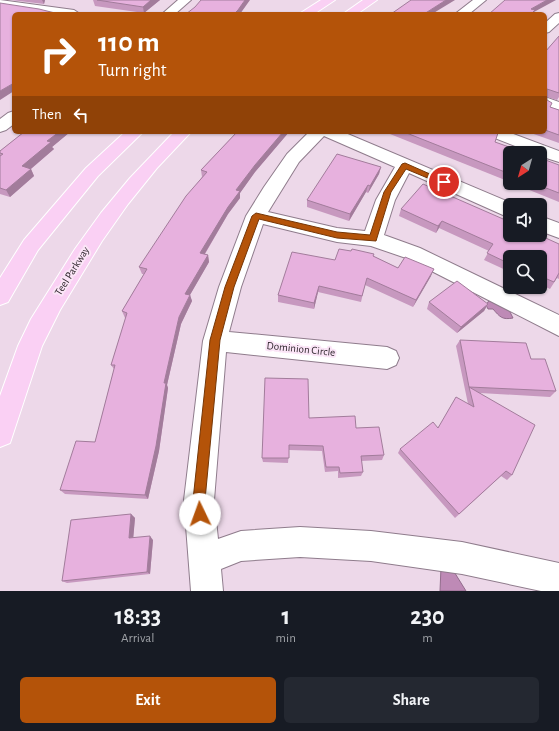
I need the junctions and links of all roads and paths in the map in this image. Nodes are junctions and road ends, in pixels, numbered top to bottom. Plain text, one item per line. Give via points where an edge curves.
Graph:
1 (185, 0) edge
2 (329, 0) edge
3 (371, 0) edge
4 (480, 0) edge
5 (0, 4) edge
6 (13, 6) junction
7 (59, 12) edge
8 (170, 12) edge
9 (308, 12) edge
10 (352, 12) edge
11 (464, 12) edge
12 (0, 14) edge
13 (559, 16) edge
14 (547, 27) edge
15 (547, 103) edge
16 (559, 107) edge
17 (12, 118) edge
18 (0, 127) edge
19 (133, 134) edge
20 (181, 134) edge
21 (316, 134) edge
22 (333, 134) edge
23 (498, 134) edge
24 (559, 156) edge
25 (405, 166) junction
26 (503, 207) edge
27 (256, 216) junction
28 (547, 226) edge
29 (559, 231) edge
30 (373, 239) junction
31 (0, 296) edge
32 (559, 326) edge
33 (215, 340) junction
34 (386, 358) dead end
35 (0, 434) edge
36 (205, 559) junction
37 (559, 579) edge
38 (207, 591) edge

1 - 8 street
2 - 9 main road
3 - 10 main road
4 - 11 street
5 - 6 street
6 - 7 street
6 - 12 street
13 - 14 street
15 - 16 street
17 - 18 street
19 - 31 main road via 92,172 31,244
20 - 35 main road, Teel Parkway via 120,199 59,291 35,334
21 - 27 street via 293,158
22 - 25 street
23 - 24 street
25 - 26 street
25 - 30 street via 388,192
27 - 30 street via 337,235
27 - 33 street via 230,287
28 - 29 street
30 - 32 street via 413,253
33 - 34 street, Dominion Circle
33 - 36 street via 199,500
36 - 37 street via 241,546 300,542 371,546 462,558
36 - 38 street

